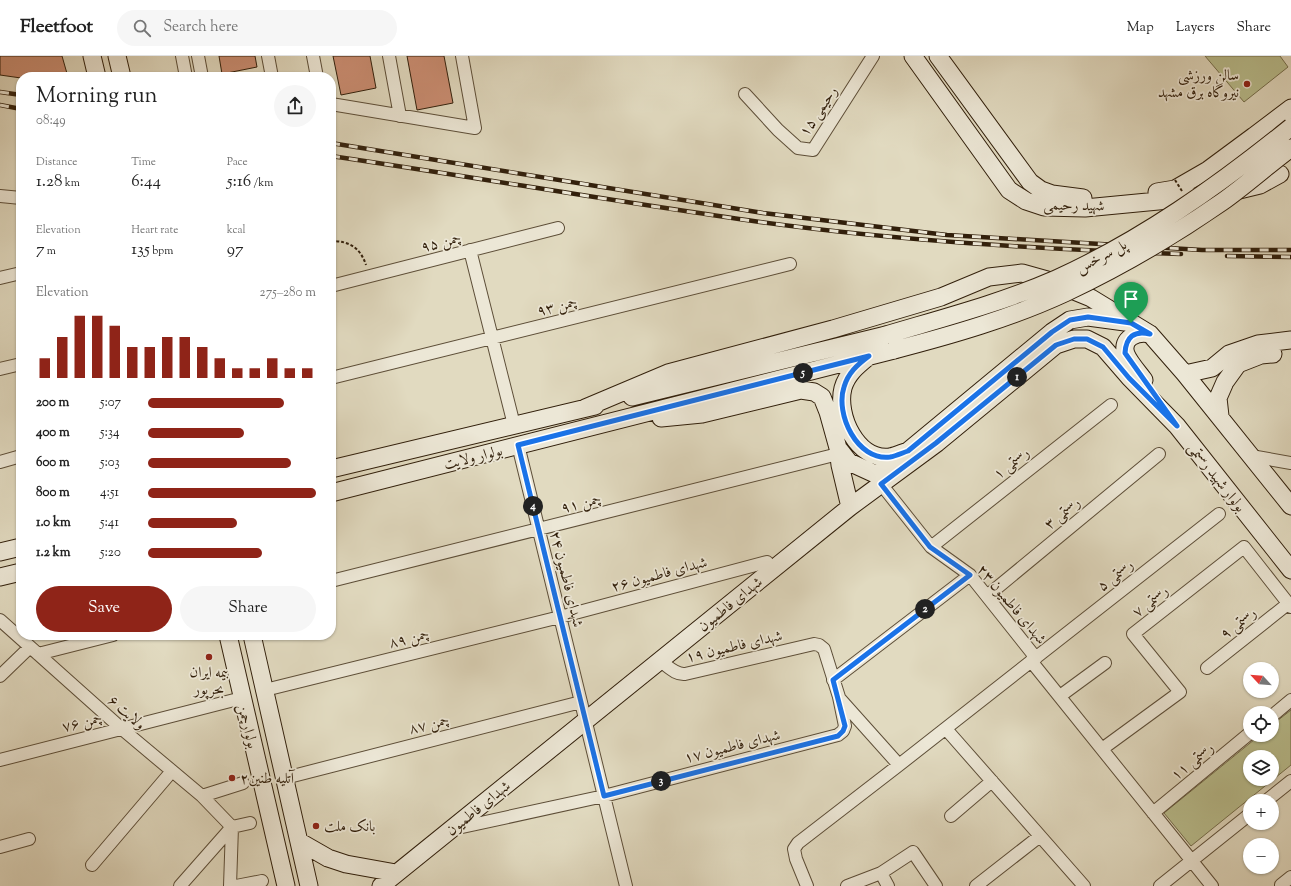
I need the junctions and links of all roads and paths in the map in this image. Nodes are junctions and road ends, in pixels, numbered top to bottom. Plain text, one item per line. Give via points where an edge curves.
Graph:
1 (92, 56) edge
2 (117, 56) edge
3 (182, 56) edge
4 (198, 56) edge
5 (268, 56) edge
6 (313, 56) edge
7 (389, 56) edge
8 (462, 56) edge
9 (873, 56) edge
10 (913, 56) edge
11 (938, 56) edge
12 (96, 72) edge
13 (121, 72) edge
14 (185, 72) edge
15 (201, 72) edge
16 (271, 72) edge
17 (316, 72) edge
18 (953, 76) junction
19 (936, 88) junction
20 (745, 94) dead end
21 (336, 105) edge
22 (1291, 108) edge
23 (400, 116) junction
24 (1291, 127) edge
25 (1254, 136) junction
26 (1291, 148) edge
27 (1285, 170) edge
28 (0, 196) edge
29 (16, 198) edge
30 (558, 228) dead end
31 (336, 241) edge
32 (470, 250) junction
33 (790, 264) dead end
34 (16, 274) edge
35 (369, 276) junction
36 (0, 278) edge
37 (336, 285) edge
38 (1131, 323) junction
39 (1150, 334) junction
40 (886, 335) joint
41 (492, 338) junction
42 (1087, 339) joint
43 (1291, 340) edge
44 (894, 350) joint
45 (1291, 351) edge
46 (869, 356) junction
47 (16, 365) edge
48 (0, 369) edge
49 (1185, 374) junction
50 (336, 377) edge
51 (1111, 405) dead end
52 (585, 408) junction
53 (1220, 416) junction
54 (514, 425) junction
55 (593, 426) junction
56 (1177, 426) junction
57 (518, 445) junction
58 (838, 451) junction
59 (1159, 454) dead end
60 (1251, 456) junction
61 (16, 457) edge
62 (0, 462) edge
63 (1291, 463) edge
64 (905, 466) junction
65 (336, 468) edge
66 (881, 484) junction
67 (336, 492) edge
68 (1291, 506) edge
69 (850, 507) junction
70 (1219, 514) dead end
71 (538, 530) junction
72 (930, 547) junction
73 (16, 548) edge
74 (0, 552) edge
75 (767, 562) dead end
76 (1291, 570) edge
77 (16, 573) edge
78 (970, 575) junction
79 (0, 577) edge
80 (336, 580) edge
81 (986, 596) junction
82 (1290, 605) edge
83 (560, 617) junction
84 (0, 620) edge
85 (16, 634) edge
86 (23, 640) edge
87 (87, 640) edge
88 (229, 640) edge
89 (253, 640) edge
90 (34, 650) junction
91 (1034, 659) junction
92 (660, 661) junction
93 (1105, 663) dead end
94 (1207, 668) dead end
95 (0, 676) edge
96 (833, 680) junction
97 (265, 690) junction
98 (1060, 696) junction
99 (839, 697) junction
100 (242, 698) junction
101 (1291, 700) edge
102 (581, 702) junction
103 (1279, 710) edge
104 (585, 721) junction
105 (122, 729) junction
106 (946, 729) junction
107 (1243, 740) edge
108 (1102, 749) junction
109 (0, 760) edge
110 (899, 766) junction
111 (172, 772) junction
112 (285, 778) junction
113 (992, 782) junction
114 (1291, 782) edge
115 (243, 783) dead end
116 (1275, 794) edge
117 (202, 796) junction
118 (604, 796) junction
119 (1153, 812) junction
120 (951, 816) dead end
121 (1243, 820) edge
122 (250, 823) dead end
123 (232, 827) junction
124 (450, 830) junction
125 (1040, 836) junction
126 (29, 839) dead end
127 (300, 842) junction
128 (0, 847) edge
129 (1192, 860) junction
130 (92, 865) dead end
131 (396, 873) junction
132 (881, 873) junction
133 (1291, 877) edge
134 (262, 881) dead end
135 (622, 885) edge
136 (1281, 885) dead end
137 (180, 886) edge
138 (230, 886) edge
139 (236, 886) edge
140 (286, 886) edge
141 (309, 886) edge
142 (381, 886) edge
143 (807, 886) edge
144 (847, 886) edge
145 (888, 886) edge
146 (936, 886) edge
147 (976, 886) edge
148 (1084, 886) edge
149 (1160, 886) edge
150 (1212, 886) edge

1 - 12 main road
2 - 13 main road
3 - 14 street
4 - 15 street
5 - 16 street
6 - 17 street
7 - 23 street
8 - 23 street via 475,128
9 - 20 street, رحیمی ۱۵ via 813,150 798,148
10 - 19 main road, شهید رحیمی
11 - 18 main road, شهید رحیمی
18 - 19 main road
18 - 25 main road, شهید رحیمی via 1030,182 1052,194 1085,198 1130,196 1175,189 1208,170
19 - 27 main road, شهید رحیمی via 1009,190 1026,201 1044,207 1085,208 1227,193 1260,185
21 - 23 street
22 - 25 main road, شهید رحیمی
24 - 40 main road, پل سرخس, bridge via 1174,214 1092,261 1007,298
25 - 27 main road via 1247,149 1254,169 1271,176
26 - 44 main road, پل سرخس, bridge via 1223,201 1100,276 1011,315
28 - 29 street
30 - 32 street, چمن ۹۵
31 - 35 path via 348,242 358,250
32 - 35 street, چمن ۹۵
32 - 41 street
33 - 41 street, چمن ۹۳
34 - 36 street
35 - 37 street, چمن ۹۵
38 - 39 main road
38 - 46 main road via 1088,317 1070,320 908,451 890,457 864,449 853,436 842,404 843,388 848,377 855,367
38 - 52 main road via 1091,298 1047,280 1022,273 989,277 941,298 668,373
39 - 49 main road
39 - 56 main road via 1135,334 1129,339 1125,353
40 - 52 main road, بولوار ولایت
41 - 50 street, چمن ۹۳
41 - 54 street
42 - 56 main road, بولوار شهید رستمی via 1103,347 1129,378
42 - 64 main road, شهدای فاطمیون via 1074,339 1056,345
43 - 49 main road via 1258,344 1229,354 1212,368
44 - 46 main road, بولوار ولایت
45 - 53 main road via 1261,355 1238,364 1218,398
46 - 55 main road, بولوار ولایت
47 - 48 street
49 - 53 main road
51 - 72 street, رستمی ۱
52 - 54 main road, بولوار ولایت
53 - 60 main road
54 - 65 main road, بولوار ولایت
55 - 57 main road, بولوار ولایت
55 - 58 main road via 702,414 801,390 814,392 822,397
56 - 76 main road, بولوار شهید رستمی
57 - 67 main road, بولوار ولایت
57 - 71 street, شهدای فاطمیون ۲۴
58 - 64 main road via 849,462 873,473 884,474
58 - 69 main road
58 - 71 street, چمن ۹۱
59 - 81 street, رستمی ۳
60 - 63 street
60 - 68 main road
61 - 62 street
64 - 66 main road, شهدای فاطمیون
66 - 69 main road, شهدای فاطمیون
66 - 72 street, شهدای فاطمیون ۲۳
69 - 92 main road, شهدای فاطمیون
70 - 91 street, رستمی ۵
71 - 80 street, چمن ۹۱
71 - 83 street, شهدای فاطمیون ۲۴
72 - 78 street, شهدای فاطمیون ۲۳
73 - 74 main road
75 - 83 street, شهدای فاطمیون ۲۶
77 - 79 main road
78 - 81 street, شهدای فاطمیون ۲۳
78 - 96 street
81 - 91 street, شهدای فاطمیون ۲۳
82 - 94 street, رستمی ۹
82 - 108 street, رستمی ۷ via 1244,547 1133,634 1180,692
83 - 97 street, چمن ۸۹
83 - 102 street, شهدای فاطمیون ۲۴
84 - 85 street, ولایت ۶
86 - 90 street, ولایت ۶
87 - 90 street
88 - 100 main road, بولوارچمن
89 - 97 main road, بولوارچمن
90 - 95 street
90 - 105 street, ولایت ۶
91 - 98 street, شهدای فاطمیون ۲۳
91 - 106 street, رستمی ۵
92 - 96 street, شهدای فاطمیون ۱۹ via 680,675 814,644 824,649
92 - 104 main road, شهدای فاطمیون
93 - 98 street
96 - 99 street
97 - 112 main road, بولوارچمن
98 - 108 street, شهدای فاطمیون ۲۳
99 - 110 street
99 - 118 street, شهدای فاطمیون ۱۷ via 845,726 838,736
100 - 105 street, چمن ۷۶
100 - 140 main road, بولوارچمن
101 - 103 street
102 - 104 street, شهدای فاطمیون ۲۴
102 - 112 street, چمن ۸۷
104 - 118 street
104 - 124 main road, شهدای فاطمیون
105 - 109 street, چمن ۷۶
105 - 111 street, ولایت ۶
106 - 110 street, رستمی ۵
106 - 113 street
107 - 119 street, رستمی ۱۱
108 - 119 street, شهدای فاطمیون ۲۳
110 - 143 street, رستمی ۵ via 798,843 794,849 796,859
111 - 117 street, ولایت ۶
111 - 130 street
112 - 127 main road, بولوارچمن
113 - 120 street
113 - 125 street
114 - 116 street
115 - 117 street
117 - 123 street, ولایت ۶
118 - 124 street, شهدای فاطمیون ۱۷
118 - 135 street
119 - 129 street, شهدای فاطمیون ۲۳
121 - 129 street
122 - 123 street
123 - 137 street
123 - 138 street
124 - 131 main road, شهدای فاطمیون
125 - 147 street
125 - 148 street
126 - 128 street
127 - 131 main road via 328,858 346,864
127 - 141 main road, بولوارچمن
129 - 149 street
129 - 150 street, شهدای فاطمیون ۲۳
131 - 142 main road, شهدای فاطمیون
132 - 144 street
132 - 145 street
132 - 146 street via 913,852
133 - 136 street
134 - 139 street

